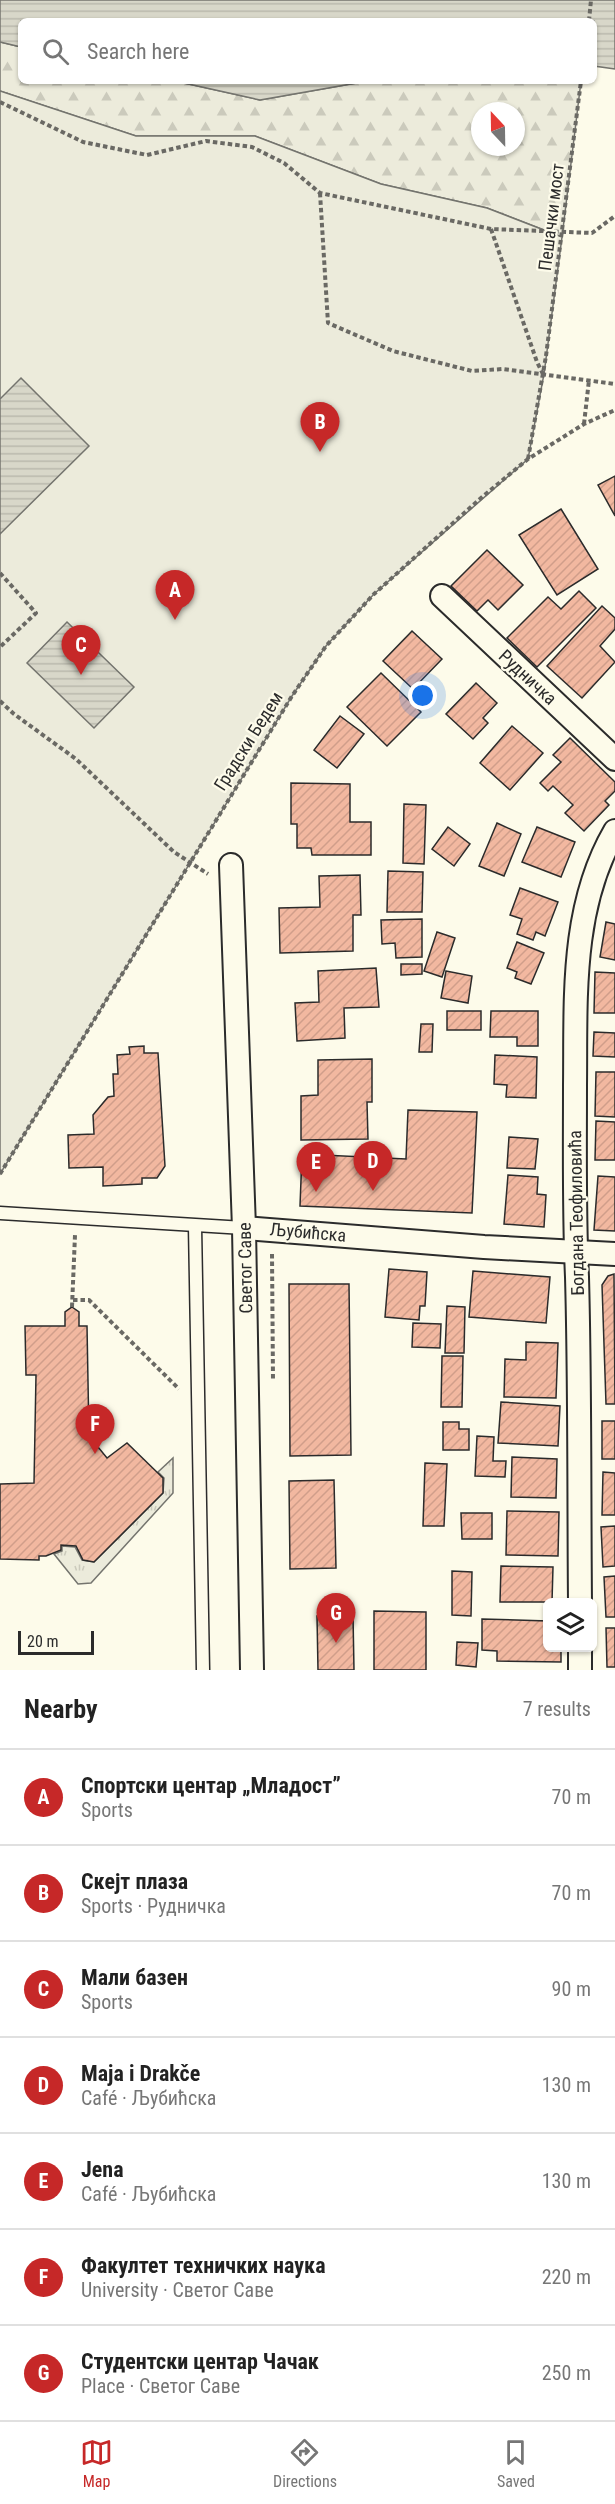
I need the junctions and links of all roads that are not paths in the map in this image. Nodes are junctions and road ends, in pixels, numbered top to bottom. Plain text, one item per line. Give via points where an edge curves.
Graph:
1 (441, 596) dead end
2 (615, 759) edge
3 (615, 831) edge
4 (231, 866) dead end
5 (0, 1212) edge
6 (195, 1226) junction
7 (244, 1228) junction
8 (575, 1252) junction
9 (615, 1254) edge
10 (580, 1598) edge
11 (580, 1652) edge
12 (203, 1670) edge
13 (252, 1670) edge
14 (580, 1670) edge

1 - 2 street, Рудничка
3 - 8 street, Богдана Теофиловића via 588,890 579,944
4 - 7 street, Светог Саве
5 - 6 lane, Љубићска
6 - 7 lane, Љубићска
6 - 12 lane
7 - 8 street, Љубићска
7 - 13 street, Светог Саве
8 - 9 street, Љубићска
8 - 10 street, Богдана Теофиловића
11 - 14 street

